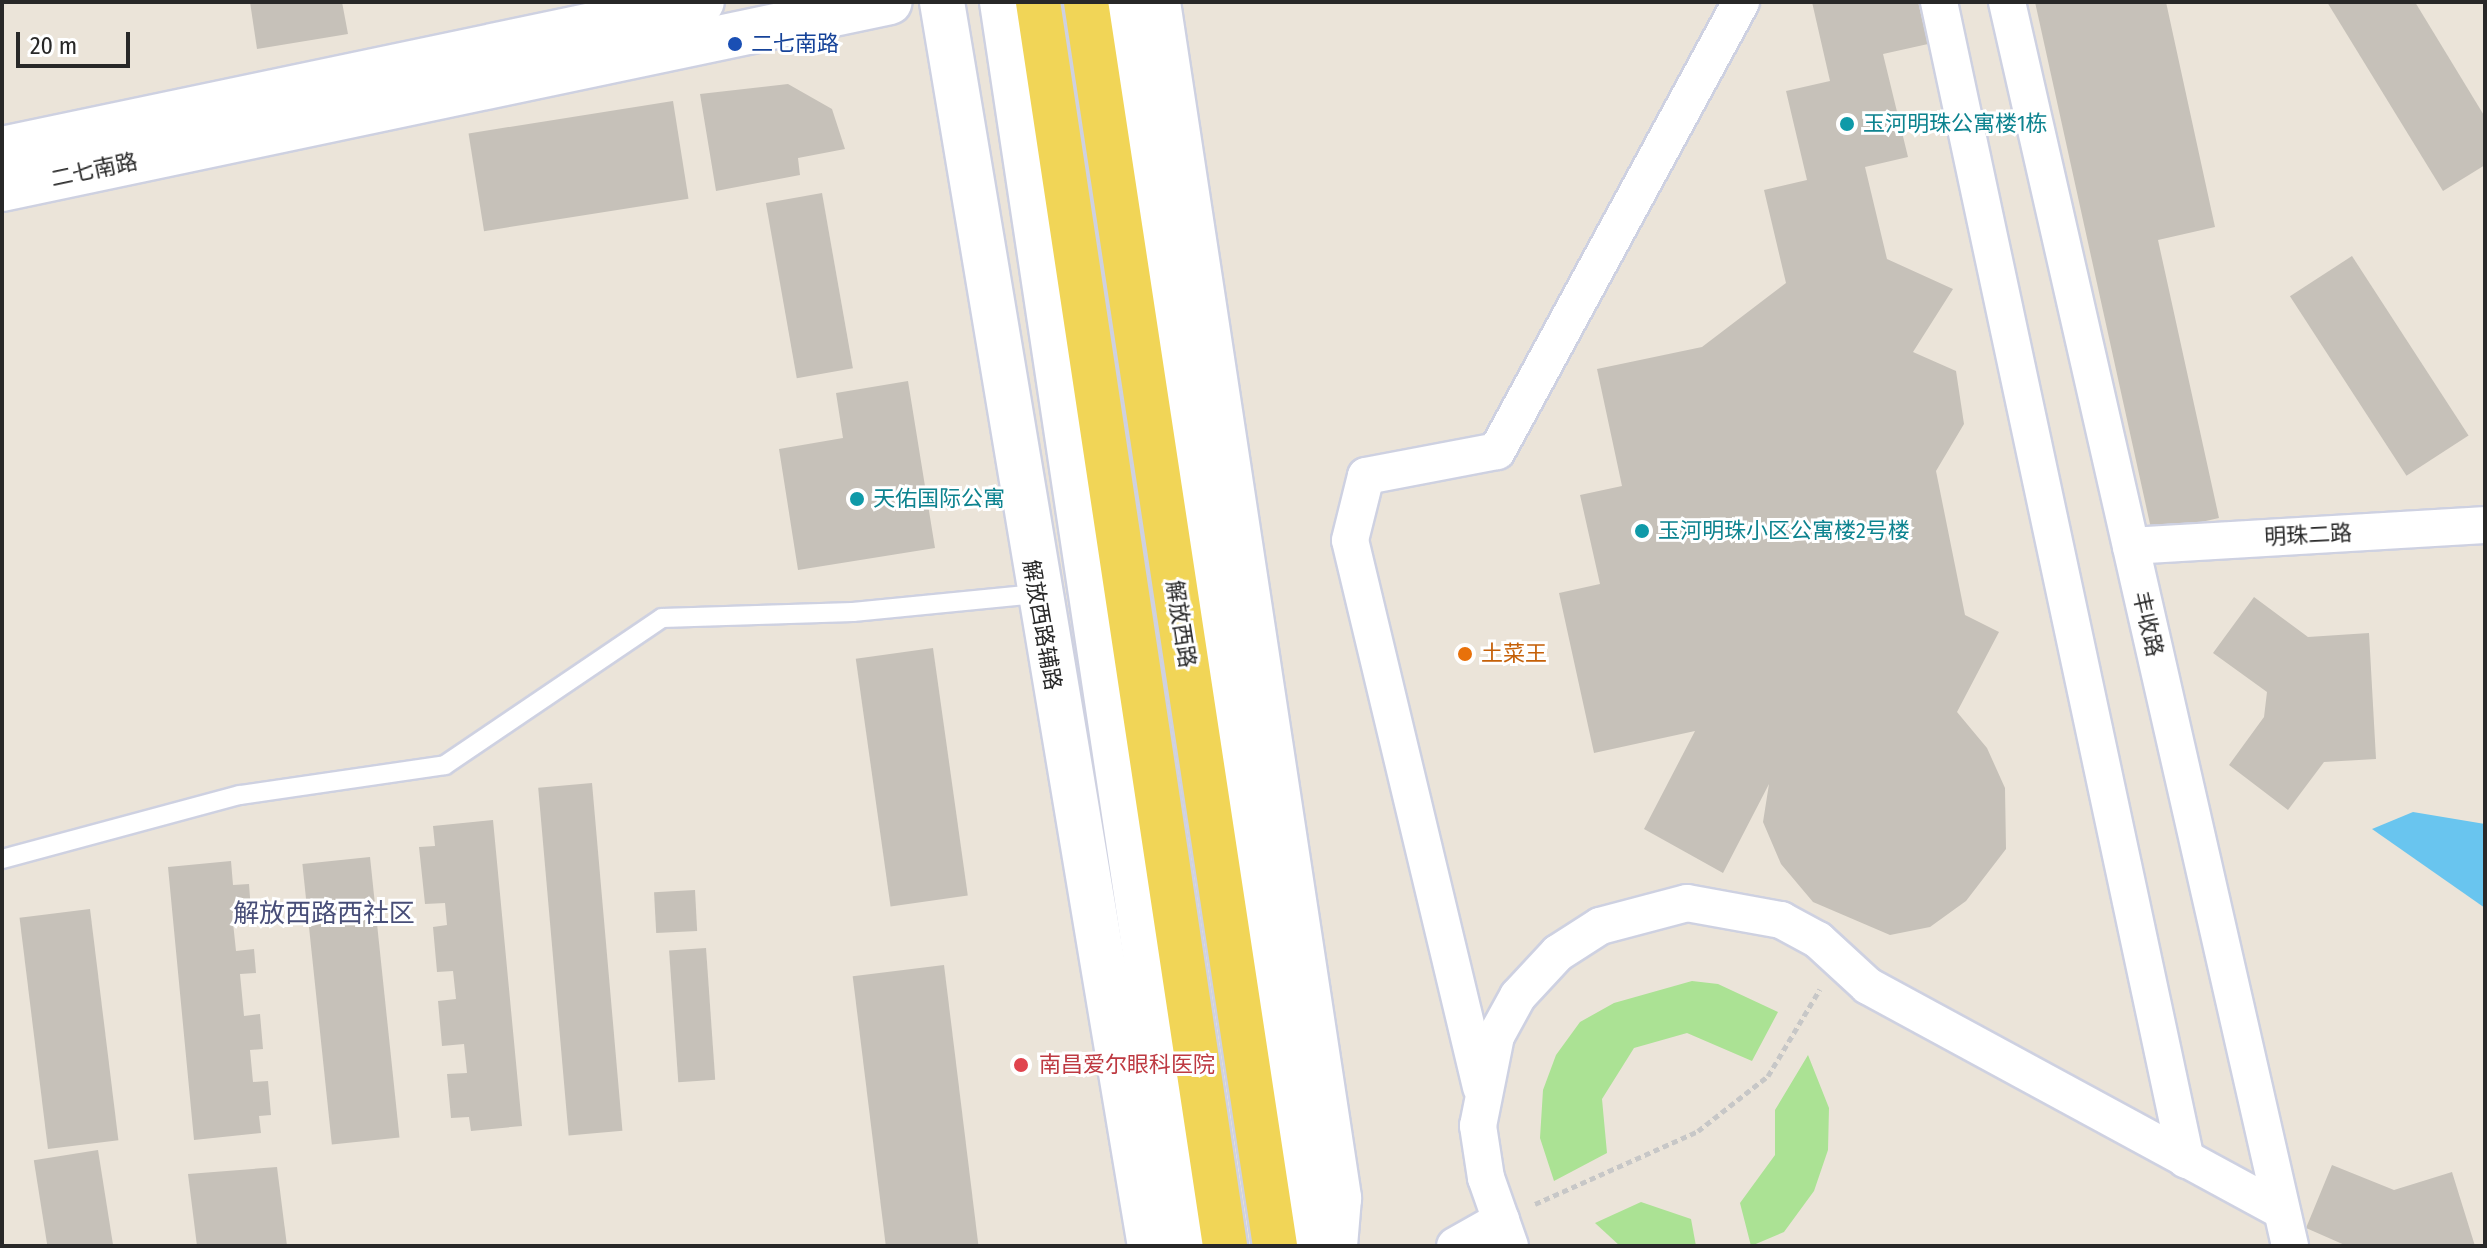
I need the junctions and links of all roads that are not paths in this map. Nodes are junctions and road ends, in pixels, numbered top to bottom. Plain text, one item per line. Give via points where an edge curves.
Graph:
1 (702, 2) edge
2 (890, 2) edge
3 (942, 2) edge
4 (1002, 2) edge
5 (1038, 2) edge
6 (1086, 2) edge
7 (1120, 2) edge
8 (1158, 2) edge
9 (1741, 2) edge
10 (1939, 2) edge
11 (2007, 2) edge
12 (2, 149) edge
13 (2, 189) edge
14 (2485, 525) edge
15 (2131, 546) junction
16 (1036, 594) junction
17 (2, 859) edge
18 (1481, 1087) junction
19 (2186, 1160) junction
20 (2281, 1210) junction
21 (1506, 1233) edge
22 (1150, 1246) edge
23 (1189, 1246) edge
24 (1225, 1246) edge
25 (1275, 1246) edge
26 (1316, 1246) edge
27 (1335, 1246) edge
28 (1455, 1246) edge
29 (2290, 1246) edge

1 - 12 main road, 二七南路
2 - 13 main road, 二七南路
3 - 16 main road, 解放西路辅路
4 - 23 main road
5 - 24 main road
6 - 25 main road, 解放西路
7 - 26 main road
8 - 27 main road via 1339,1198
9 - 18 street via 1497,451 1366,476 1350,540
10 - 19 street
11 - 15 street, 丰收路
14 - 15 street, 明珠二路
15 - 20 street, 丰收路
16 - 17 lane via 853,612 662,618 445,765 240,795
16 - 22 main road, 解放西路辅路
18 - 19 street via 1518,996 1558,953 1640,911 1724,905 1781,920 1868,986
18 - 21 street via 1484,1165
19 - 20 street
20 - 29 street, 丰收路
21 - 28 street

